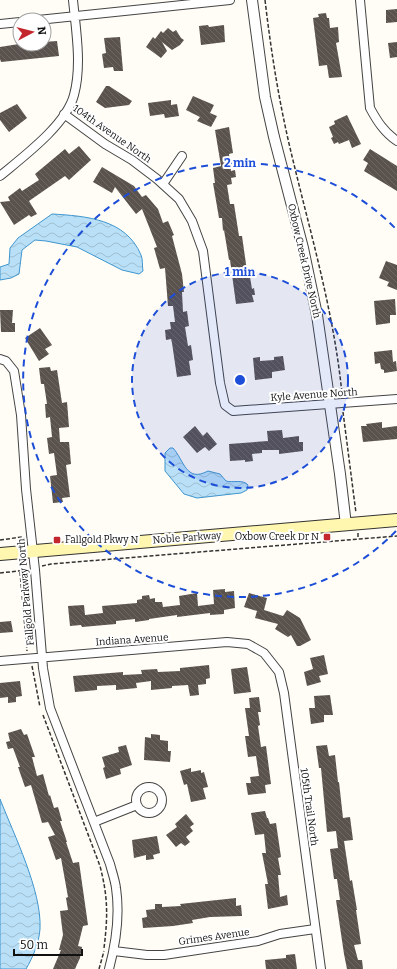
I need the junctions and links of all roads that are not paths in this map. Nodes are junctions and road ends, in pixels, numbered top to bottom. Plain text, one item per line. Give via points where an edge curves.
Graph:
1 (73, 0) edge
2 (230, 0) edge
3 (252, 0) edge
4 (360, 0) edge
5 (74, 16) junction
6 (52, 18) edge
7 (12, 23) edge
8 (0, 24) edge
9 (64, 114) junction
10 (397, 141) edge
11 (182, 156) dead end
12 (0, 176) edge
13 (163, 184) junction
14 (0, 359) edge
15 (397, 399) edge
16 (330, 404) junction
17 (233, 411) joint
18 (397, 520) edge
19 (346, 525) junction
20 (32, 550) junction
21 (0, 554) edge
22 (264, 653) joint
23 (42, 657) junction
24 (0, 660) edge
25 (136, 805) dead end
26 (94, 822) junction
27 (315, 929) junction
28 (114, 951) junction
29 (110, 969) edge
30 (321, 969) edge

1 - 5 street, 104th Avenue North
2 - 5 street
3 - 16 street, Oxbow Creek Drive North via 265,97 312,290
4 - 10 street via 370,108 388,135
5 - 6 street
5 - 9 street, 104th Avenue North via 77,78 74,96
7 - 8 street
9 - 12 street via 41,141
9 - 13 street, 104th Avenue North
11 - 13 street
13 - 17 street, 104th Avenue North via 179,199 192,221 203,251 220,383 226,405
14 - 20 street, Fallgold Parkway North via 6,361 14,372 21,415
15 - 16 street, Kyle Avenue North
16 - 17 street, Kyle Avenue North
16 - 19 street, Oxbow Creek Drive North
18 - 19 main road, Noble Parkway
19 - 20 main road, Noble Parkway
20 - 21 main road, Noble Parkway
20 - 23 street, Fallgold Parkway North
22 - 23 street, Indiana Avenue via 248,644 227,642
22 - 27 street, 105th Trail North via 279,672 284,693
23 - 24 street, Indiana Avenue
23 - 26 street, Fallgold Parkway North via 50,708
25 - 26 street
26 - 28 street, Fallgold Parkway North via 116,888
27 - 28 street, Grimes Avenue via 280,934 258,941 164,955
27 - 30 street, 105th Trail North
28 - 29 street, Fallgold Parkway North

